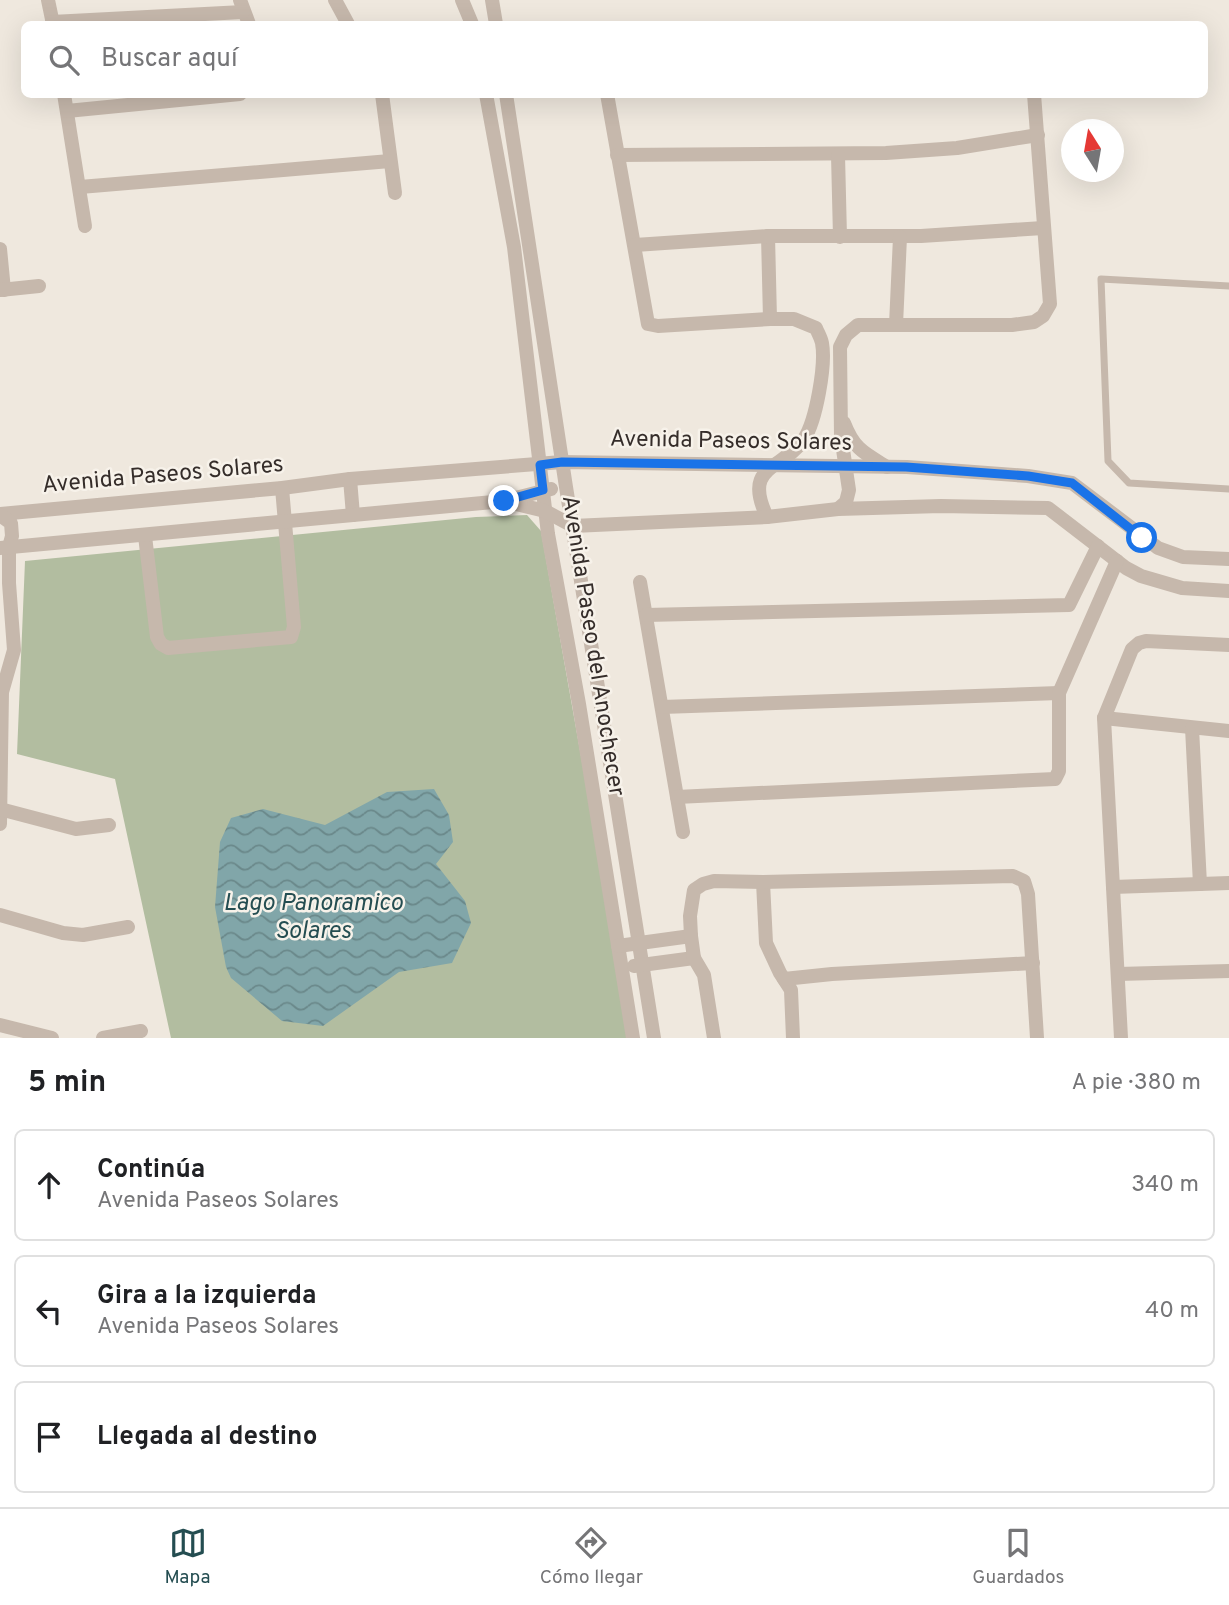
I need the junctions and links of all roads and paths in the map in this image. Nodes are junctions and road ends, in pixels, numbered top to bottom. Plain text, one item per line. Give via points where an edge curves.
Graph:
1 (48, 0) edge
2 (335, 0) edge
3 (462, 0) edge
4 (492, 0) edge
5 (244, 12) edge
6 (52, 21) edge
7 (87, 21) edge
8 (346, 21) edge
9 (471, 21) edge
10 (496, 21) edge
11 (65, 98) edge
12 (199, 98) edge
13 (382, 98) edge
14 (487, 98) edge
15 (507, 98) edge
16 (608, 98) edge
17 (1034, 98) edge
18 (67, 111) junction
19 (1038, 135) junction
20 (617, 155) junction
21 (838, 155) junction
22 (390, 161) junction
23 (80, 187) junction
24 (395, 193) dead end
25 (85, 226) dead end
26 (1043, 228) junction
27 (768, 236) junction
28 (840, 237) junction
29 (900, 237) junction
30 (635, 245) junction
31 (0, 248) edge
32 (39, 286) dead end
33 (1229, 286) edge
34 (2, 290) edge
35 (770, 318) junction
36 (896, 325) junction
37 (841, 415) junction
38 (562, 462) junction
39 (540, 465) junction
40 (771, 465) junction
41 (845, 467) junction
42 (888, 467) junction
43 (350, 479) junction
44 (566, 487) junction
45 (282, 488) junction
46 (1229, 489) edge
47 (543, 490) junction
48 (504, 501) junction
49 (838, 509) junction
50 (545, 511) junction
51 (0, 514) edge
52 (353, 516) junction
53 (767, 517) junction
54 (285, 522) junction
55 (573, 526) junction
56 (145, 536) junction
57 (1098, 546) junction
58 (5, 547) edge
59 (1229, 559) edge
60 (1117, 561) junction
61 (640, 582) dead end
62 (4, 583) edge
63 (1229, 591) edge
64 (646, 615) junction
65 (1229, 645) edge
66 (1, 689) edge
67 (1059, 693) junction
68 (662, 707) junction
69 (1104, 718) junction
70 (1192, 728) junction
71 (1229, 731) edge
72 (677, 797) junction
73 (0, 814) edge
74 (109, 825) dead end
75 (683, 832) dead end
76 (763, 882) junction
77 (1229, 883) edge
78 (1200, 884) junction
79 (1113, 887) junction
80 (0, 915) edge
81 (128, 927) dead end
82 (691, 936) junction
83 (638, 942) junction
84 (618, 946) junction
85 (694, 958) junction
86 (1033, 963) junction
87 (642, 965) junction
88 (622, 967) junction
89 (1229, 971) edge
90 (1118, 974) junction
91 (784, 979) junction
92 (0, 1025) edge
93 (141, 1031) dead end
94 (52, 1038) edge
95 (103, 1038) edge
96 (633, 1038) edge
97 (654, 1038) edge
98 (714, 1038) edge
99 (793, 1038) edge
100 (1037, 1038) edge
101 (1121, 1038) edge

1 - 6 street
2 - 8 street
3 - 9 street
4 - 10 street
5 - 7 street
11 - 18 street
12 - 18 street
13 - 22 street
14 - 39 street, Avenida Paseo del Anochecer via 514,247
15 - 38 street, Avenida Paseo del Anochecer
16 - 20 street
17 - 19 street
18 - 23 street
19 - 21 street via 957,148
19 - 26 street
20 - 21 street
20 - 30 street
21 - 28 street
22 - 23 street
22 - 24 street
23 - 25 street
26 - 29 street
26 - 36 street via 1049,304 1034,322
27 - 28 street
27 - 30 street
27 - 35 street
28 - 29 street
29 - 36 street
30 - 35 street via 648,324
31 - 34 street
32 - 34 street
33 - 46 lane via 1101,279 1108,461 1129,483
35 - 40 street via 794,319 817,328 822,344 819,404 804,439
36 - 37 street via 858,326 846,335 840,347
37 - 41 street
37 - 42 street via 860,452
38 - 39 street, Avenida Paseos Solares
38 - 40 street, Avenida Paseos Solares
38 - 44 street, Avenida Paseo del Anochecer
39 - 43 street, Avenida Paseos Solares
39 - 47 street, Avenida Paseo del Anochecer
40 - 41 street, Avenida Paseos Solares
40 - 53 street via 759,484 758,499
41 - 42 street, Avenida Paseos Solares
41 - 49 street via 849,490
42 - 59 street, Avenida Paseos Solares via 1072,483 1158,548 1183,557
43 - 45 street, Avenida Paseos Solares
43 - 52 street
44 - 47 street
44 - 55 street, Avenida Paseo del Anochecer
45 - 51 street, Avenida Paseos Solares
45 - 54 street
47 - 48 street
47 - 50 street, Avenida Paseo del Anochecer
48 - 50 street
48 - 52 street
49 - 53 street
49 - 57 street via 1048,508
50 - 55 street
50 - 84 street, Avenida Paseo del Anochecer
51 - 58 street via 11,523 12,536
52 - 54 street
53 - 55 street
54 - 56 street
54 - 56 street via 294,627 290,637 167,649 157,638
55 - 83 street, Avenida Paseo del Anochecer
56 - 58 street
57 - 60 street
57 - 64 street via 1069,604
58 - 62 street
60 - 63 street via 1162,583
60 - 67 street
61 - 64 street
62 - 66 street via 14,650
64 - 68 street
65 - 69 street via 1139,643 1132,649
66 - 73 street
67 - 68 street
67 - 72 street via 1059,771 1055,779
68 - 72 street
69 - 70 street
69 - 79 street
70 - 71 street
70 - 78 street
72 - 75 street
73 - 74 street via 76,829
76 - 82 street via 714,881 694,890
76 - 86 street via 1013,876 1024,881 1028,894
76 - 91 street via 766,943
77 - 78 street
78 - 79 street
79 - 90 street
80 - 81 street via 83,935
82 - 83 street
82 - 85 street
83 - 84 street
83 - 87 street, Avenida Paseo del Anochecer
84 - 88 street, Avenida Paseo del Anochecer
85 - 87 street
85 - 98 street via 704,975
86 - 91 street
86 - 100 street
87 - 88 street
87 - 97 street, Avenida Paseo del Anochecer
88 - 96 street, Avenida Paseo del Anochecer
89 - 90 street
90 - 101 street
91 - 99 street via 791,990
92 - 94 street
93 - 95 street

